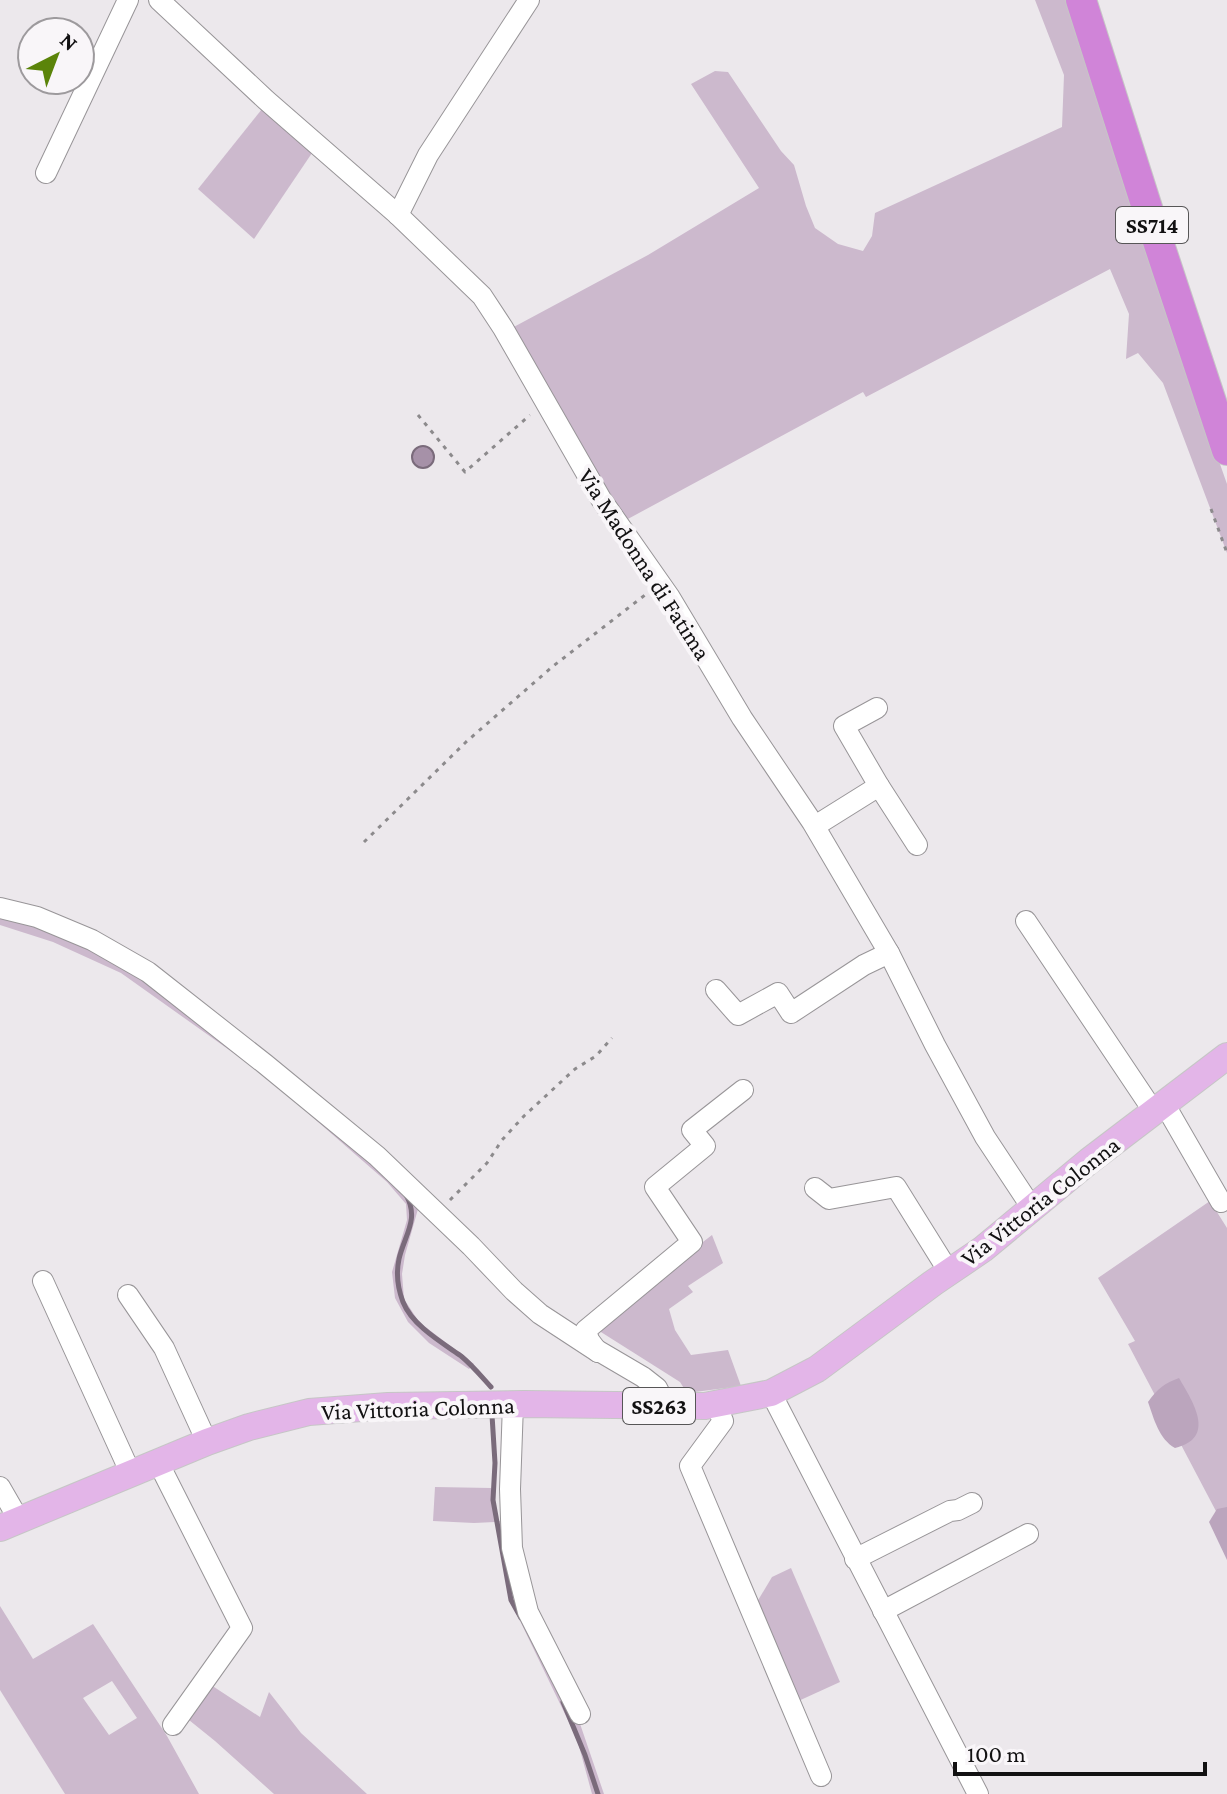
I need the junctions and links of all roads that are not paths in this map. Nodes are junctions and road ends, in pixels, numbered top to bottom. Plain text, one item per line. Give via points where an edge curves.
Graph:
1 (128, 0) edge
2 (159, 0) edge
3 (529, 0) edge
4 (1081, 0) edge
5 (46, 173) dead end
6 (398, 215) junction
7 (1227, 450) edge
8 (877, 708) dead end
9 (879, 786) junction
10 (815, 826) junction
11 (917, 845) dead end
12 (0, 908) edge
13 (1026, 921) dead end
14 (889, 953) junction
15 (716, 990) dead end
16 (1227, 1056) edge
17 (743, 1090) dead end
18 (1160, 1108) junction
19 (815, 1188) dead end
20 (1221, 1202) dead end
21 (1032, 1208) junction
22 (949, 1272) junction
23 (43, 1281) dead end
24 (128, 1295) dead end
25 (598, 1351) junction
26 (771, 1393) junction
27 (513, 1404) junction
28 (716, 1405) junction
29 (666, 1406) junction
30 (207, 1442) junction
31 (158, 1462) junction
32 (131, 1474) junction
33 (0, 1487) edge
34 (972, 1503) dead end
35 (10, 1524) edge
36 (1028, 1534) dead end
37 (855, 1559) junction
38 (883, 1611) junction
39 (580, 1714) dead end
40 (173, 1725) dead end
41 (821, 1776) dead end
42 (978, 1794) edge

1 - 5 street
2 - 6 street, Via Madonna di Fatima
3 - 6 street via 428,155
4 - 7 highway, SS714
6 - 10 street, Via Madonna di Fatima via 482,296 601,499
8 - 9 street via 844,726
9 - 10 street
9 - 11 street
10 - 14 street, Via Madonna di Fatima
12 - 25 street via 92,940 148,972 377,1156 540,1314
13 - 18 street
14 - 15 street via 791,1013 778,993 738,1015
14 - 21 street, Via Madonna di Fatima via 985,1137
16 - 18 main road, Via Vittoria Colonna / SS263
17 - 25 street via 692,1130 705,1146 655,1187 692,1242 586,1330
18 - 20 street
18 - 21 main road, Via Vittoria Colonna / SS263
19 - 22 street via 829,1199 896,1187
21 - 22 main road, Via Vittoria Colonna / SS263
22 - 26 main road, Via Vittoria Colonna / SS263 via 817,1369
23 - 32 street
24 - 30 street via 164,1348
25 - 29 street via 657,1388
26 - 28 main road, Via Vittoria Colonna / SS263
26 - 37 street
27 - 29 main road, Via Vittoria Colonna / SS263
27 - 30 main road, Via Vittoria Colonna / SS263 via 309,1412
27 - 39 street via 512,1548 528,1612
28 - 29 main road, Via Vittoria Colonna / SS263
28 - 41 street via 723,1421 690,1466
30 - 31 main road, Via Vittoria Colonna / SS263
31 - 32 main road, Via Vittoria Colonna / SS263
31 - 40 street via 242,1628
32 - 35 main road, Via Vittoria Colonna / SS263
33 - 35 street
34 - 37 street
36 - 38 street
37 - 38 street
38 - 42 street

